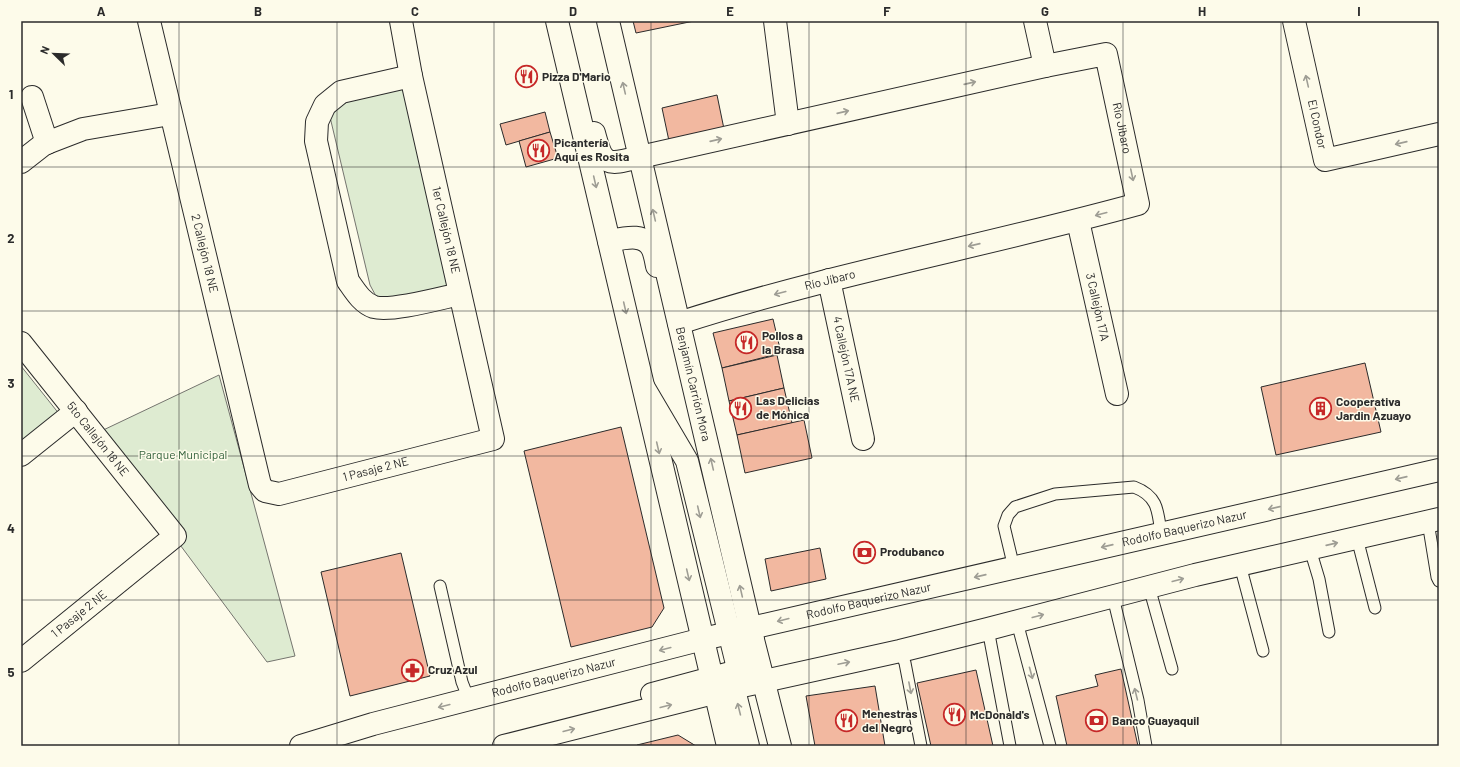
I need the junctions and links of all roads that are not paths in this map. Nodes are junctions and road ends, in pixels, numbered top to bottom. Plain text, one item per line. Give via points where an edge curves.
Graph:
1 (149, 21) edge
2 (400, 21) edge
3 (557, 21) edge
4 (608, 21) edge
5 (775, 21) edge
6 (1034, 21) edge
7 (1294, 21) edge
8 (564, 49) junction
9 (1045, 66) junction
10 (411, 76) junction
11 (32, 97) dead end
12 (170, 114) junction
13 (788, 124) junction
14 (1439, 134) edge
15 (47, 143) junction
16 (640, 157) junction
17 (21, 162) edge
18 (1078, 221) junction
19 (609, 241) junction
20 (829, 280) junction
21 (460, 294) junction
22 (679, 322) junction
23 (21, 343) edge
24 (644, 388) junction
25 (1117, 394) dead end
26 (76, 411) junction
27 (493, 438) joint
28 (863, 439) dead end
29 (21, 455) edge
30 (1439, 470) edge
31 (260, 486) joint
32 (1433, 521) edge
33 (1161, 534) junction
34 (175, 536) joint
35 (1357, 538) junction
36 (1310, 549) junction
37 (1240, 565) junction
38 (1014, 568) junction
39 (1439, 581) edge
40 (440, 586) dead end
41 (1149, 587) junction
42 (1113, 597) junction
43 (1376, 608) dead end
44 (1017, 622) junction
45 (988, 629) junction
46 (1329, 632) dead end
47 (728, 633) junction
48 (752, 634) junction
49 (703, 639) junction
50 (900, 651) junction
51 (1263, 651) dead end
52 (21, 661) edge
53 (1172, 668) dead end
54 (726, 680) junction
55 (764, 681) junction
56 (469, 700) junction
57 (550, 740) edge
58 (301, 746) edge
59 (504, 746) edge
60 (728, 746) edge
61 (748, 746) edge
62 (780, 746) edge
63 (921, 746) edge
64 (1010, 746) edge
65 (1050, 746) edge
66 (1146, 746) edge

1 - 12 main road, 2 Callejón 18 NE
2 - 10 main road, 1er Callejón 18 NE
3 - 8 main road
16 -> 4 main road, Benjamín Carrión Mora
5 - 13 main road
6 - 9 main road
14 -> 7 main road, El Condor via 1325,160
8 - 16 main road, Río Jíbaro via 582,88 599,151 604,159 618,162
8 -> 19 main road
13 -> 9 main road, Río Jíbaro
9 -> 18 main road, Río Jíbaro via 1106,54 1138,204
10 - 21 main road, 1er Callejón 18 NE
10 - 21 main road via 341,92 324,105 317,122 316,141 348,281 359,297 374,307 390,308
11 - 15 main road
12 - 15 main road via 83,129
12 - 31 main road, 2 Callejón 18 NE
16 -> 13 main road, Río Jíbaro
15 - 17 main road
22 -> 16 main road, Benjamín Carrión Mora
18 -> 20 main road, Río Jíbaro
18 - 25 main road, 3 Callejón 17A
19 - 22 main road via 634,237 650,245 670,311
19 -> 24 main road
20 -> 22 main road, Río Jíbaro
20 - 28 main road, 4 Callejón 17A NE
21 - 27 main road, 1er Callejón 18 NE
48 -> 22 main road, Benjamín Carrión Mora
23 - 26 main road, 5to Callejón 18 NE
24 -> 47 main road via 687,461
24 -> 49 main road
26 - 29 main road
26 - 34 main road, 5to Callejón 18 NE
27 - 31 main road, 1 Pasaje 2 NE via 279,494 265,491
30 -> 33 main road, Rodolfo Baquerizo Nazur
32 - 35 main road
32 - 39 lane
33 -> 38 main road, Rodolfo Baquerizo Nazur
33 - 38 lane via 1154,502 1148,494 1134,487 1055,494 1015,507 1008,515 1004,526
34 - 52 main road, 1 Pasaje 2 NE
36 -> 35 main road
35 - 43 lane
36 - 37 main road
36 - 46 lane via 1319,579
41 -> 37 main road
37 - 51 lane
38 -> 48 main road, Rodolfo Baquerizo Nazur
40 - 56 lane via 462,682
41 - 42 main road
41 - 53 lane
44 -> 42 main road
66 -> 42 lane via 1138,700
44 - 45 main road
44 -> 65 lane
45 - 50 main road
45 - 64 lane
47 - 48 main road, Rodolfo Baquerizo Nazur
47 - 49 main road, Rodolfo Baquerizo Nazur
47 - 54 main road
48 - 54 main road via 745,662
48 - 55 main road, Benjamín Carrión Mora
49 - 54 main road via 721,646 725,653
49 -> 56 main road, Rodolfo Baquerizo Nazur
55 -> 50 main road
50 -> 63 lane via 906,663
54 - 55 main road via 740,673 745,678
57 -> 54 main road
54 - 60 main road
61 -> 54 main road
55 - 62 main road, Benjamín Carrión Mora
56 -> 58 main road, Rodolfo Baquerizo Nazur via 373,724
57 - 59 main road

